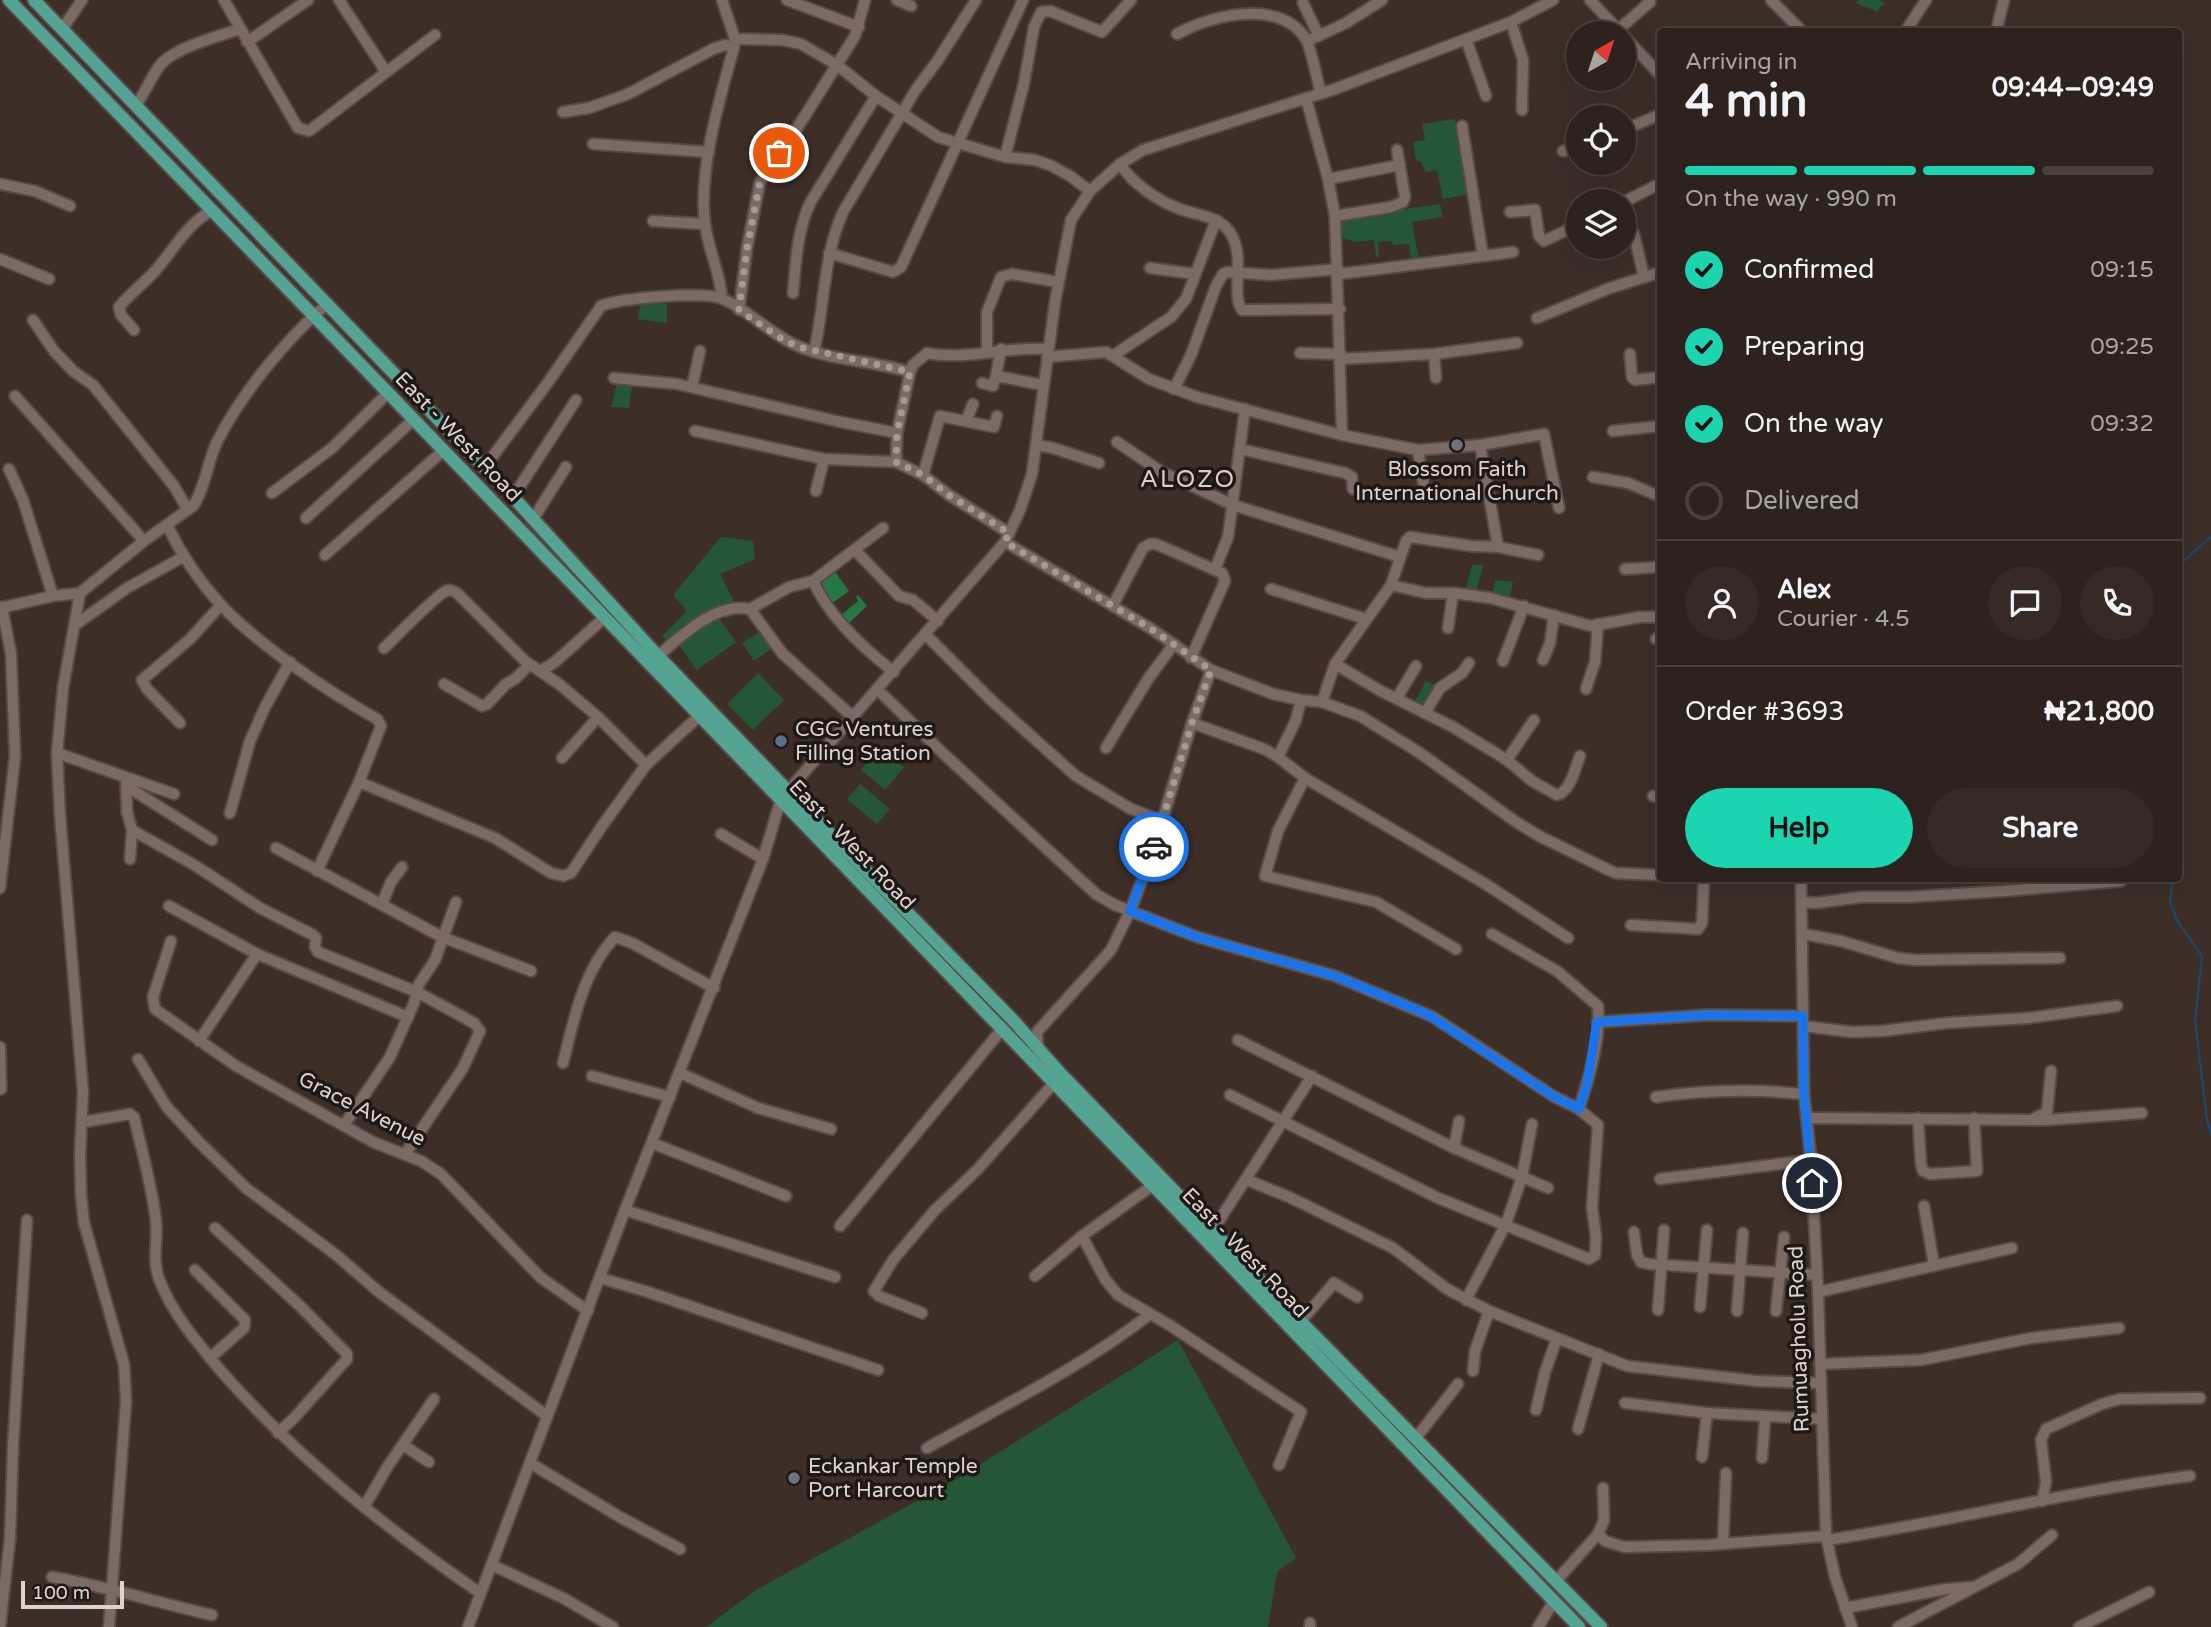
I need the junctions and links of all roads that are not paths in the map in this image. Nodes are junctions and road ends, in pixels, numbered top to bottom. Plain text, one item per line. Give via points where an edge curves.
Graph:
1 (9, 0) edge
2 (34, 0) edge
3 (82, 0) edge
4 (225, 0) edge
5 (308, 0) edge
6 (339, 0) edge
7 (722, 0) edge
8 (787, 0) edge
9 (865, 0) edge
10 (897, 0) edge
11 (976, 0) edge
12 (1023, 0) edge
13 (1131, 0) edge
14 (1553, 0) edge
15 (1590, 0) edge
16 (1771, 0) edge
17 (1926, 0) edge
18 (2004, 0) edge
19 (1376, 2) edge
20 (1650, 2) dead end
21 (1303, 3) dead end
22 (1232, 5) edge
23 (911, 6) dead end
24 (1610, 21) edge
25 (1632, 21) edge
26 (1511, 22) junction
27 (859, 27) junction
28 (1799, 28) edge
29 (1908, 28) edge
30 (1997, 28) edge
31 (63, 29) junction
32 (240, 29) junction
33 (1177, 34) dead end
34 (435, 35) dead end
35 (1319, 36) junction
36 (1466, 38) junction
37 (1307, 41) junction
38 (247, 42) junction
39 (734, 43) junction
40 (1636, 49) edge
41 (837, 65) junction
42 (386, 72) junction
43 (1657, 72) edge
44 (1321, 93) junction
45 (876, 96) junction
46 (1486, 96) dead end
47 (1307, 98) junction
48 (135, 106) junction
49 (1522, 110) dead end
50 (563, 113) dead end
51 (904, 114) junction
52 (1657, 116) edge
53 (1636, 125) edge
54 (1462, 126) dead end
55 (593, 144) dead end
56 (959, 144) junction
57 (1397, 150) dead end
58 (1566, 150) edge
59 (1563, 151) dead end
60 (709, 152) junction
61 (1005, 157) junction
62 (1120, 164) junction
63 (1400, 165) junction
64 (1328, 179) junction
65 (0, 184) edge
66 (1657, 185) edge
67 (1090, 191) junction
68 (1636, 196) edge
69 (70, 206) dead end
70 (213, 211) junction
71 (1510, 212) dead end
72 (1335, 216) junction
73 (1216, 220) junction
74 (653, 221) dead end
75 (705, 224) junction
76 (1566, 231) edge
77 (1636, 243) edge
78 (1513, 252) dead end
79 (829, 253) junction
80 (1483, 256) junction
81 (0, 259) edge
82 (1150, 268) dead end
83 (1338, 271) junction
84 (1239, 272) junction
85 (1657, 273) edge
86 (1195, 275) junction
87 (1644, 277) junction
88 (49, 279) dead end
89 (1058, 282) junction
90 (793, 293) dead end
91 (722, 298) junction
92 (327, 304) junction
93 (1340, 309) junction
94 (739, 310) junction
95 (313, 315) junction
96 (1537, 318) dead end
97 (33, 320) dead end
98 (134, 330) dead end
99 (1517, 343) dead end
100 (1001, 349) junction
101 (700, 351) dead end
102 (987, 351) junction
103 (814, 352) junction
104 (1047, 353) junction
105 (1300, 353) dead end
106 (1434, 354) junction
107 (1630, 354) dead end
108 (1115, 355) junction
109 (1341, 357) junction
110 (910, 372) junction
111 (996, 376) junction
112 (1657, 377) edge
113 (614, 378) dead end
114 (1436, 378) dead end
115 (982, 383) dead end
116 (1043, 385) junction
117 (692, 387) junction
118 (1174, 389) junction
119 (388, 393) junction
120 (15, 396) dead end
121 (576, 400) dead end
122 (973, 404) dead end
123 (1245, 409) junction
124 (997, 416) dead end
125 (414, 419) junction
126 (966, 421) junction
127 (1657, 426) edge
128 (695, 431) dead end
129 (1613, 431) dead end
130 (897, 433) junction
131 (1342, 435) junction
132 (1117, 442) dead end
133 (1480, 445) junction
134 (1036, 446) junction
135 (1240, 449) junction
136 (444, 450) junction
137 (1418, 450) junction
138 (824, 459) junction
139 (896, 462) junction
140 (1099, 463) dead end
141 (566, 467) dead end
142 (484, 468) junction
143 (9, 469) dead end
144 (923, 475) junction
145 (1593, 477) dead end
146 (1424, 486) dead end
147 (1353, 489) dead end
148 (816, 491) dead end
149 (272, 493) dead end
150 (1657, 495) edge
151 (513, 497) junction
152 (1233, 505) junction
153 (1559, 508) dead end
154 (188, 510) junction
155 (306, 518) dead end
156 (533, 519) junction
157 (167, 525) junction
158 (883, 528) dead end
159 (1007, 537) junction
160 (144, 541) junction
161 (1498, 547) junction
162 (855, 550) junction
163 (326, 555) dead end
164 (1538, 555) dead end
165 (1400, 556) junction
166 (183, 557) junction
167 (1657, 567) edge
168 (1215, 569) junction
169 (1625, 569) dead end
170 (813, 581) junction
171 (1391, 586) junction
172 (1271, 589) dead end
173 (80, 593) junction
174 (1453, 593) junction
175 (53, 596) junction
176 (221, 605) junction
177 (1113, 605) junction
178 (1524, 606) junction
179 (1, 608) edge
180 (750, 609) junction
181 (1554, 615) junction
182 (1657, 617) edge
183 (604, 618) junction
184 (1366, 619) junction
185 (938, 621) junction
186 (1598, 624) junction
187 (75, 625) junction
188 (1448, 628) dead end
189 (926, 635) junction
190 (1174, 644) junction
191 (384, 648) dead end
192 (658, 656) junction
193 (1191, 658) junction
194 (1543, 660) dead end
195 (290, 662) junction
196 (1503, 662) dead end
197 (1469, 663) dead end
198 (529, 664) junction
199 (1335, 664) junction
200 (1416, 666) dead end
201 (1211, 670) junction
202 (541, 671) junction
203 (894, 672) junction
204 (444, 684) dead end
205 (1586, 689) dead end
206 (878, 690) junction
207 (1397, 698) junction
208 (1301, 700) junction
209 (1322, 702) junction
210 (1426, 712) junction
211 (699, 716) junction
212 (598, 717) junction
213 (854, 718) junction
214 (1534, 720) dead end
215 (180, 723) dead end
216 (1192, 723) junction
217 (1106, 748) dead end
218 (57, 753) junction
219 (1580, 756) dead end
220 (1278, 757) junction
221 (562, 758) dead end
222 (1507, 760) junction
223 (646, 765) junction
224 (125, 775) junction
225 (1305, 778) junction
226 (359, 782) junction
227 (128, 787) junction
228 (174, 793) dead end
229 (785, 795) junction
230 (230, 813) dead end
231 (1163, 821) junction
232 (132, 830) junction
233 (721, 834) dead end
234 (212, 840) dead end
235 (276, 848) dead end
236 (130, 859) dead end
237 (763, 859) junction
238 (402, 867) dead end
239 (317, 871) junction
240 (1657, 875) edge
241 (1704, 882) edge
242 (1801, 882) edge
243 (2108, 882) edge
244 (0, 888) edge
245 (456, 902) dead end
246 (1802, 902) junction
247 (382, 904) junction
248 (169, 906) dead end
249 (1130, 911) junction
250 (1630, 925) dead end
251 (1492, 934) dead end
252 (1803, 934) junction
253 (442, 937) junction
254 (1568, 938) dead end
255 (172, 941) dead end
256 (1456, 949) dead end
257 (257, 954) junction
258 (2060, 958) dead end
259 (531, 971) dead end
260 (714, 988) junction
261 (417, 992) junction
262 (2117, 1006) dead end
263 (408, 1017) junction
264 (1803, 1021) junction
265 (1597, 1022) junction
266 (1003, 1028) junction
267 (1238, 1040) dead end
268 (199, 1041) junction
269 (0, 1048) edge
270 (1036, 1054) junction
271 (138, 1059) dead end
272 (563, 1063) dead end
273 (2051, 1071) dead end
274 (680, 1073) junction
275 (592, 1076) dead end
276 (1312, 1076) junction
277 (1054, 1083) junction
278 (1, 1089) edge
279 (1804, 1094) junction
280 (1230, 1095) dead end
281 (670, 1097) junction
282 (1656, 1097) dead end
283 (1579, 1109) junction
284 (2142, 1113) dead end
285 (1807, 1118) junction
286 (1918, 1118) junction
287 (1974, 1118) junction
288 (2033, 1119) junction
289 (1459, 1121) dead end
290 (83, 1122) junction
291 (1284, 1122) junction
292 (1532, 1124) dead end
293 (344, 1125) junction
294 (831, 1129) dead end
295 (653, 1143) junction
296 (1454, 1147) junction
297 (405, 1154) junction
298 (1811, 1160) junction
299 (1522, 1177) junction
300 (1247, 1180) junction
301 (1660, 1180) dead end
302 (1153, 1185) junction
303 (1548, 1188) dead end
304 (786, 1195) dead end
305 (1924, 1206) dead end
306 (625, 1210) junction
307 (27, 1220) dead end
308 (1506, 1224) junction
309 (839, 1226) dead end
310 (215, 1227) dead end
311 (1213, 1230) junction
312 (1664, 1230) dead end
313 (1707, 1230) dead end
314 (1634, 1232) dead end
315 (1743, 1233) dead end
316 (1082, 1236) junction
317 (1784, 1237) dead end
318 (2012, 1248) dead end
319 (1934, 1265) junction
320 (1661, 1266) junction
321 (1703, 1269) junction
322 (195, 1270) dead end
323 (1741, 1271) junction
324 (1780, 1273) junction
325 (1816, 1275) junction
326 (1035, 1276) dead end
327 (835, 1277) dead end
328 (600, 1278) junction
329 (1818, 1292) junction
330 (1357, 1297) dead end
331 (1466, 1300) junction
332 (1700, 1307) dead end
333 (1658, 1310) dead end
334 (588, 1311) junction
335 (1489, 1311) junction
336 (1737, 1311) dead end
337 (1776, 1311) dead end
338 (922, 1313) dead end
339 (1149, 1315) junction
340 (1301, 1321) junction
341 (2119, 1328) dead end
342 (1557, 1338) junction
343 (1599, 1354) junction
344 (210, 1358) junction
345 (1820, 1364) junction
346 (878, 1370) dead end
347 (1473, 1371) dead end
348 (1820, 1383) junction
349 (1458, 1384) dead end
350 (2200, 1398) dead end
351 (434, 1399) dead end
352 (1625, 1403) dead end
353 (1536, 1410) dead end
354 (1707, 1413) junction
355 (547, 1416) junction
356 (1765, 1418) junction
357 (1821, 1419) junction
358 (1578, 1429) dead end
359 (278, 1433) junction
360 (1416, 1438) junction
361 (402, 1444) junction
362 (13, 1446) junction
363 (0, 1448) edge
364 (927, 1448) dead end
365 (1702, 1457) dead end
366 (1762, 1458) dead end
367 (429, 1462) dead end
368 (530, 1462) junction
369 (1279, 1465) dead end
370 (1726, 1473) dead end
371 (2190, 1476) dead end
372 (1603, 1488) dead end
373 (2042, 1501) junction
374 (365, 1507) junction
375 (1598, 1534) junction
376 (2052, 1535) dead end
377 (1827, 1538) junction
378 (1723, 1544) junction
379 (680, 1549) dead end
380 (492, 1565) junction
381 (52, 1577) dead end
382 (1556, 1581) junction
383 (1979, 1586) junction
384 (112, 1590) junction
385 (2150, 1592) dead end
386 (480, 1593) junction
387 (1554, 1601) junction
388 (1845, 1608) junction
389 (212, 1615) dead end
390 (0, 1627) edge
391 (108, 1627) edge
392 (468, 1627) edge
393 (613, 1627) edge
394 (1538, 1627) edge
395 (1579, 1627) edge
396 (1601, 1627) edge
397 (1852, 1627) edge
398 (1898, 1627) edge
399 (2080, 1627) edge

1 - 70 main road, East - West Road
2 - 31 main road, East - West Road
3 - 31 street
4 - 32 street
5 - 38 street
6 - 42 street
7 - 39 street
8 - 27 street
9 - 27 street
10 - 23 street
11 - 51 street
12 - 56 street
13 - 61 street via 1102,32 1050,11 1041,12
14 - 26 street
15 - 24 street
16 - 28 street
17 - 29 street
18 - 30 street
19 - 35 street
20 - 25 street
21 - 35 street
22 - 33 street
22 - 37 street via 1281,8
26 - 36 street
26 - 49 street via 1523,60
27 - 41 street
31 - 48 main road, East - West Road
32 - 38 street
32 - 48 street via 166,59
34 - 42 street
35 - 37 street
36 - 44 street
36 - 46 street
37 - 44 street
38 - 42 street via 304,131
39 - 41 street via 782,40 801,44
39 - 50 street via 713,49 628,94
39 - 60 street
40 - 43 street
41 - 45 street
41 - 94 street via 760,182
44 - 47 street
45 - 51 street
45 - 90 street via 801,222
47 - 62 street via 1166,141
47 - 64 street
48 - 92 main road, East - West Road
51 - 56 street via 930,133
51 - 79 street via 843,212
52 - 53 street
54 - 80 street
55 - 60 street
56 - 61 street
56 - 79 street via 901,267 893,272
57 - 63 street
58 - 59 street
60 - 75 street
61 - 67 street via 1052,166
62 - 67 street
62 - 73 street via 1133,181 1160,200
63 - 64 street
63 - 72 street via 1405,197 1401,204
64 - 72 street
65 - 69 street via 35,191
66 - 68 street
67 - 89 street via 1071,220
70 - 95 main road, East - West Road
70 - 98 street via 187,229 119,307
71 - 76 street via 1535,210 1544,241
72 - 83 street
73 - 84 street via 1235,241
73 - 86 street
74 - 75 street
75 - 91 street
77 - 87 street
78 - 80 street
79 - 103 street
80 - 83 street
81 - 88 street
82 - 86 street
83 - 84 street
83 - 93 street
84 - 93 street via 1242,310
84 - 118 street via 1220,276
85 - 87 street
86 - 108 street via 1186,299 1171,317
87 - 96 street
89 - 102 street via 1012,274 1001,277 987,312
89 - 104 street
91 - 94 street
91 - 142 street via 655,298 601,306
92 - 95 street
92 - 142 main road, East - West Road
93 - 109 street
94 - 103 street via 782,339
95 - 119 main road, East - West Road
95 - 154 street via 233,414 209,459 199,498
97 - 154 street via 54,351 93,385
99 - 106 street
100 - 102 street
100 - 104 street via 1024,347
100 - 111 street
101 - 117 street
102 - 110 street via 947,356 927,353
103 - 110 street
104 - 108 street via 1101,351
104 - 116 street
105 - 109 street
106 - 109 street
106 - 114 street
107 - 112 street via 1635,380
108 - 118 street via 1149,379
109 - 131 street
110 - 130 street
111 - 115 street via 993,386
111 - 116 street
113 - 117 street
116 - 134 street
117 - 130 street
118 - 123 street
119 - 125 main road, East - West Road
119 - 149 street via 332,448
120 - 160 street
121 - 151 street
122 - 126 street
123 - 131 street
123 - 135 street
124 - 126 street via 994,427
125 - 136 main road, East - West Road
125 - 155 street
126 - 144 street via 940,416
127 - 129 street
128 - 138 street
130 - 139 street
131 - 137 street
132 - 152 street via 1160,471
133 - 137 street
133 - 153 street via 1544,434
133 - 161 street
134 - 140 street
134 - 159 street via 1032,474
135 - 147 street via 1345,473 1352,477
135 - 152 street
136 - 163 street
136 - 183 main road, East - West Road
137 - 146 street
138 - 139 street
138 - 148 street
139 - 144 street
141 - 156 street
142 - 151 main road, East - West Road
143 - 175 street
144 - 159 street
145 - 150 street
151 - 156 main road, East - West Road
152 - 165 street
152 - 168 street via 1228,537
154 - 157 street
156 - 192 main road, East - West Road
157 - 160 street
157 - 166 street
158 - 162 street
159 - 177 street
159 - 185 street
160 - 173 street
161 - 164 street
161 - 165 street via 1410,537
162 - 170 street
162 - 185 street via 899,596 914,600
165 - 171 street
166 - 176 street
166 - 187 street via 127,588
167 - 169 street
168 - 177 street via 1150,544 1143,548
168 - 193 street via 1225,576 1224,581
170 - 180 street via 789,587
170 - 203 street via 851,634
171 - 174 street
171 - 184 street
172 - 184 street
173 - 175 street
173 - 187 street
174 - 178 street
174 - 188 street
175 - 179 street
176 - 195 street
176 - 215 street via 142,680
177 - 190 street
178 - 181 street
178 - 196 street
179 - 244 street via 11,654 15,755
180 - 192 street via 737,607 710,617
180 - 213 street via 782,653
181 - 186 street
181 - 194 street
182 - 186 street
183 - 202 street
183 - 211 main road, East - West Road
184 - 199 street
185 - 189 street
186 - 205 street via 1595,662
187 - 218 street
189 - 203 street
189 - 231 street via 990,700 1076,776 1132,809
190 - 193 street
190 - 217 street
191 - 198 street via 452,590
192 - 229 main road, East - West Road
193 - 201 street
195 - 226 street via 377,719 381,726
195 - 230 street via 250,741
197 - 210 street via 1440,688
198 - 202 street
198 - 204 street via 482,706
199 - 207 street
199 - 209 street
200 - 207 street
201 - 208 street via 1261,691
201 - 216 street
202 - 212 street
203 - 206 street
206 - 213 street
206 - 249 street via 1096,894
207 - 210 street
208 - 209 street
208 - 220 street
209 - 240 street via 1360,716 1417,751 1541,837 1615,873
210 - 222 street
211 - 223 street
211 - 229 main road, East - West Road
212 - 221 street
212 - 223 street
213 - 229 street
214 - 222 street
216 - 220 street
216 - 231 street
218 - 224 street
218 - 290 street
219 - 222 street via 1567,788 1559,795
220 - 225 street
223 - 226 street via 571,873 563,876 495,838
224 - 227 street
224 - 228 street
225 - 254 street
225 - 256 street via 1278,831 1265,876 1376,902
226 - 239 street
227 - 232 street
227 - 234 street
229 - 237 street
229 - 266 main road, East - West Road
229 - 270 main road, East - West Road
231 - 249 street
232 - 236 street
232 - 261 street via 313,935 318,952
233 - 237 street
235 - 239 street
237 - 260 street
238 - 247 street
239 - 247 street
241 - 250 street via 1699,929
242 - 246 street, Rumuagholu Road
243 - 246 street
245 - 253 street
246 - 252 street, Rumuagholu Road
247 - 253 street
248 - 257 street
249 - 270 street via 1111,950 1037,1032
249 - 283 street via 1197,937 1335,976 1427,1014
251 - 265 street via 1557,971 1595,1002
252 - 258 street via 1916,960
252 - 264 street, Rumuagholu Road
253 - 259 street
253 - 261 street
255 - 268 street, Grace Avenue via 153,1005
257 - 263 street
257 - 268 street
260 - 272 street via 615,937 580,995
260 - 274 street
261 - 263 street
261 - 297 street via 474,1023 480,1031 456,1079
262 - 264 street via 1882,1031 1852,1032
263 - 293 street via 390,1057
264 - 265 street via 1708,1015
264 - 279 street, Rumuagholu Road
265 - 283 street
266 - 270 main road, East - West Road
266 - 309 street
267 - 276 street
268 - 293 street, Grace Avenue
269 - 278 street
270 - 277 main road, East - West Road
270 - 311 main road, East - West Road
271 - 355 street via 166,1106 246,1188
273 - 288 street via 2047,1112
274 - 281 street
274 - 294 street via 758,1108
275 - 281 street
276 - 291 street
276 - 296 street
277 - 302 main road, East - West Road
277 - 338 street via 935,1210 874,1291
279 - 282 street via 1766,1090
279 - 285 street, Rumuagholu Road
280 - 291 street
281 - 295 street
283 - 308 street via 1598,1125 1592,1259
284 - 288 street
285 - 286 street
285 - 298 street, Rumuagholu Road
286 - 287 street
286 - 287 street via 1921,1164 1930,1174 1977,1171
287 - 288 street
289 - 296 street
290 - 344 street via 134,1117 156,1224 154,1263 170,1304
290 - 384 street via 84,1223 124,1364 126,1401
291 - 300 street
291 - 308 street via 1438,1198
292 - 299 street
293 - 297 street, Grace Avenue
295 - 304 street
295 - 306 street
296 - 299 street
297 - 334 street, Grace Avenue via 441,1174 540,1277
298 - 301 street
298 - 325 street, Rumuagholu Road
299 - 303 street
299 - 308 street
300 - 311 street
300 - 331 street via 1393,1248
302 - 316 street
302 - 387 main road, East - West Road
305 - 319 street
306 - 327 street
306 - 328 street
307 - 362 street
308 - 331 street
310 - 359 street via 347,1354
311 - 340 main road, East - West Road
312 - 320 street
313 - 321 street
314 - 320 street via 1641,1262
315 - 323 street
316 - 326 street
316 - 339 street via 1118,1295
317 - 324 street
318 - 319 street
319 - 329 street
320 - 321 street
320 - 333 street
321 - 323 street
321 - 332 street
322 - 344 street via 245,1324
323 - 324 street
323 - 336 street
324 - 325 street
324 - 337 street
325 - 329 street, Rumuagholu Road
328 - 334 street
328 - 346 street
329 - 345 street, Rumuagholu Road
330 - 340 street via 1334,1283
331 - 335 street
334 - 355 street
335 - 342 street
335 - 347 street
339 - 364 street via 1007,1406
339 - 369 street via 1301,1412
340 - 360 main road, East - West Road
341 - 345 street via 2031,1338 1921,1360
342 - 343 street
342 - 353 street
343 - 348 street via 1627,1366 1757,1381
343 - 358 street
344 - 359 street
345 - 348 street, Rumuagholu Road
348 - 357 street, Rumuagholu Road
349 - 360 street
350 - 373 street via 2120,1399 2046,1429 2041,1440 2046,1482
351 - 361 street
352 - 354 street
354 - 356 street
354 - 365 street
355 - 368 street
356 - 357 street
356 - 366 street
357 - 377 street, Rumuagholu Road
359 - 374 street
360 - 382 main road, East - West Road
361 - 367 street
361 - 374 street
362 - 363 street
362 - 390 street via 10,1538
368 - 379 street
368 - 380 street
370 - 378 street
371 - 373 street
372 - 375 street via 1604,1520
373 - 377 street
374 - 386 street
375 - 378 street via 1624,1547
375 - 382 street
376 - 383 street via 2018,1564
377 - 378 street
377 - 388 street, Rumuagholu Road
380 - 386 street
380 - 393 street
381 - 384 street
382 - 396 main road, East - West Road
383 - 388 street
383 - 398 street
384 - 389 street
384 - 391 street
385 - 399 street
386 - 392 street
387 - 394 street
387 - 395 main road, East - West Road
388 - 397 street, Rumuagholu Road

